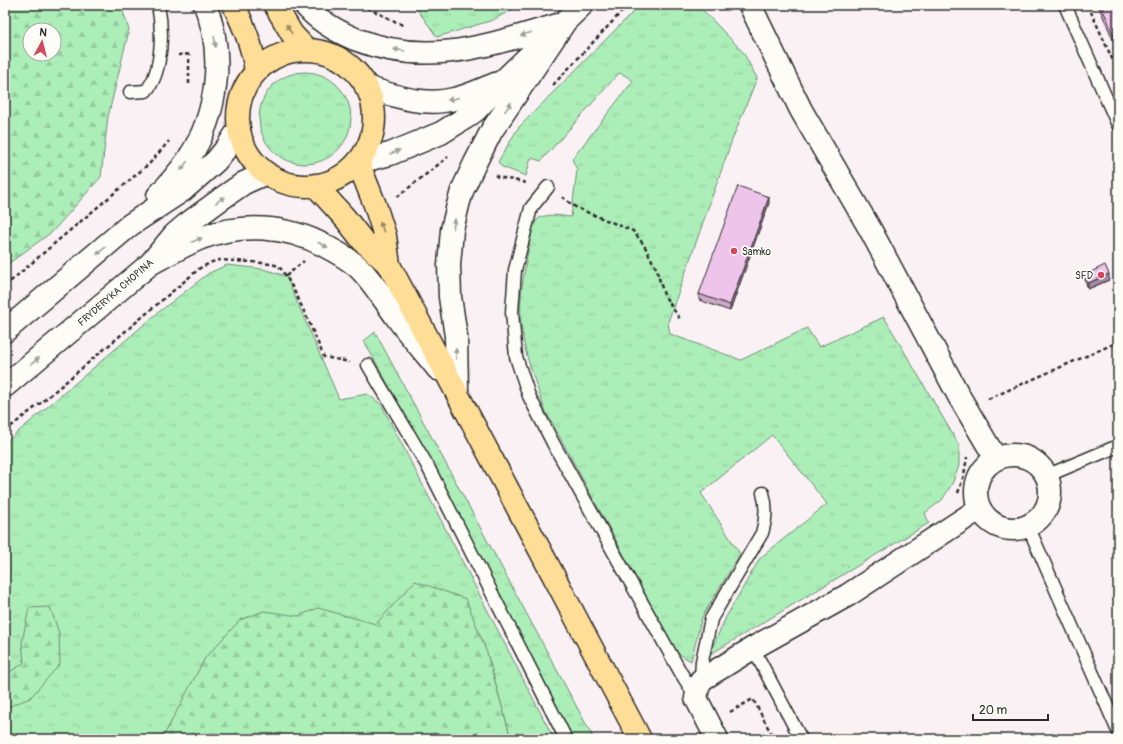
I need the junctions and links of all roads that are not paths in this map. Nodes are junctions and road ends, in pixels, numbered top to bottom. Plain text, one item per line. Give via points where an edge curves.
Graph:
1 (158, 5) edge
2 (205, 5) edge
3 (234, 5) edge
4 (275, 5) edge
5 (305, 5) edge
6 (582, 5) edge
7 (750, 5) edge
8 (1065, 5) edge
9 (564, 23) junction
10 (307, 50) junction
11 (256, 72) junction
12 (503, 81) junction
13 (366, 86) junction
14 (130, 92) dead end
15 (1118, 125) edge
16 (239, 129) junction
17 (358, 162) junction
18 (266, 173) junction
19 (315, 185) junction
20 (548, 187) road end
21 (130, 225) junction
22 (150, 264) junction
23 (389, 265) junction
24 (5, 331) edge
25 (368, 365) road end
26 (5, 386) edge
27 (457, 392) junction
28 (1118, 446) edge
29 (996, 459) junction
30 (1046, 476) junction
31 (763, 493) dead end
32 (979, 509) junction
33 (1028, 526) junction
34 (753, 648) junction
35 (699, 689) junction
36 (1113, 705) edge
37 (1118, 731) edge
38 (566, 739) edge
39 (640, 739) edge
40 (717, 739) edge
41 (801, 739) edge

1 - 14 lane via 160,56 152,84 146,90
2 -> 21 street via 213,26 217,62 210,112 190,157
3 - 11 main road via 254,55
10 -> 4 main road via 292,34
9 -> 5 street via 478,47 414,53 375,46 346,35 322,21
6 - 9 street
7 - 29 street via 801,110 870,229 966,410
8 - 15 lane
9 - 12 street
27 -> 9 street via 456,336 449,281 450,247 462,191 492,130
10 - 11 main road via 283,54
10 - 13 main road via 338,58 354,70
11 - 16 main road via 242,95
12 -> 13 street via 454,99 436,101 412,100
17 -> 12 street via 390,154 450,128 476,110
13 - 17 main road via 372,102 374,126 367,149
16 - 18 main road via 248,153
16 - 21 street via 216,161 183,190
17 - 19 main road via 331,182
23 -> 17 main road via 385,236
18 - 19 main road via 286,183 300,186
22 -> 18 street, FRYDERYKA CHOPINA via 174,235 187,224 244,183
19 - 23 main road via 363,241
20 - 35 lane via 531,208 515,270 512,312 516,357 529,396 553,443 677,666
21 -> 24 street
26 -> 22 street, FRYDERYKA CHOPINA
22 -> 27 street via 201,238 230,230 273,229 317,242 340,254 361,270
23 - 27 main road
25 - 38 lane via 427,465
27 - 39 main road
28 - 30 lane
29 - 30 street via 1012,455 1028,458 1042,469
29 - 32 street via 979,475 976,486
30 - 33 street via 1050,496 1048,505 1043,514
31 - 35 lane via 765,522 762,533 711,619
32 - 33 street via 988,520 1001,527 1015,529
32 - 34 street via 848,595
33 - 36 lane
34 - 35 street
34 - 41 lane
35 - 40 street
36 - 37 lane

